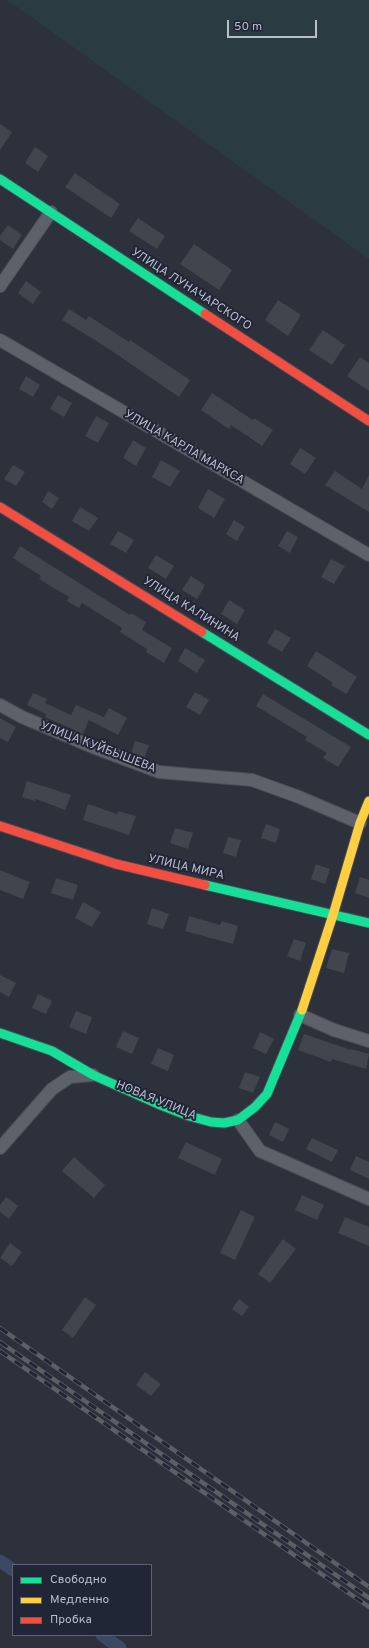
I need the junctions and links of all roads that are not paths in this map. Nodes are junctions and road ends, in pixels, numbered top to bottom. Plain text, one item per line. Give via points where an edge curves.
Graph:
1 (0, 179) edge
2 (51, 212) junction
3 (0, 286) edge
4 (0, 340) edge
5 (369, 422) edge
6 (0, 506) edge
7 (369, 555) edge
8 (0, 705) edge
9 (369, 735) edge
10 (369, 801) edge
11 (360, 822) junction
12 (0, 826) edge
13 (332, 915) junction
14 (369, 923) edge
15 (300, 1015) junction
16 (0, 1033) edge
17 (369, 1041) edge
18 (93, 1075) junction
19 (238, 1120) junction
20 (0, 1148) edge
21 (369, 1199) edge

1 - 2 street, УЛИЦА ЛУНАЧАРСКОГО
2 - 3 street
2 - 5 street, УЛИЦА ЛУНАЧАРСКОГО
4 - 7 street, УЛИЦА КАРЛА МАРКСА
6 - 9 street, УЛИЦА КАЛИНИНА
8 - 11 street, УЛИЦА КУЙБЫШЕВА via 95,748 159,772 252,780
10 - 11 street
11 - 13 street
12 - 13 street, УЛИЦА МИРА via 116,864
13 - 14 street, УЛИЦА МИРА
13 - 15 street
15 - 17 street via 334,1030
15 - 19 street via 267,1094 255,1108
16 - 18 street, НОВАЯ УЛИЦА via 52,1051
18 - 19 street, НОВАЯ УЛИЦА via 189,1116 211,1122
18 - 20 street via 70,1077 52,1089
19 - 21 street via 260,1151

